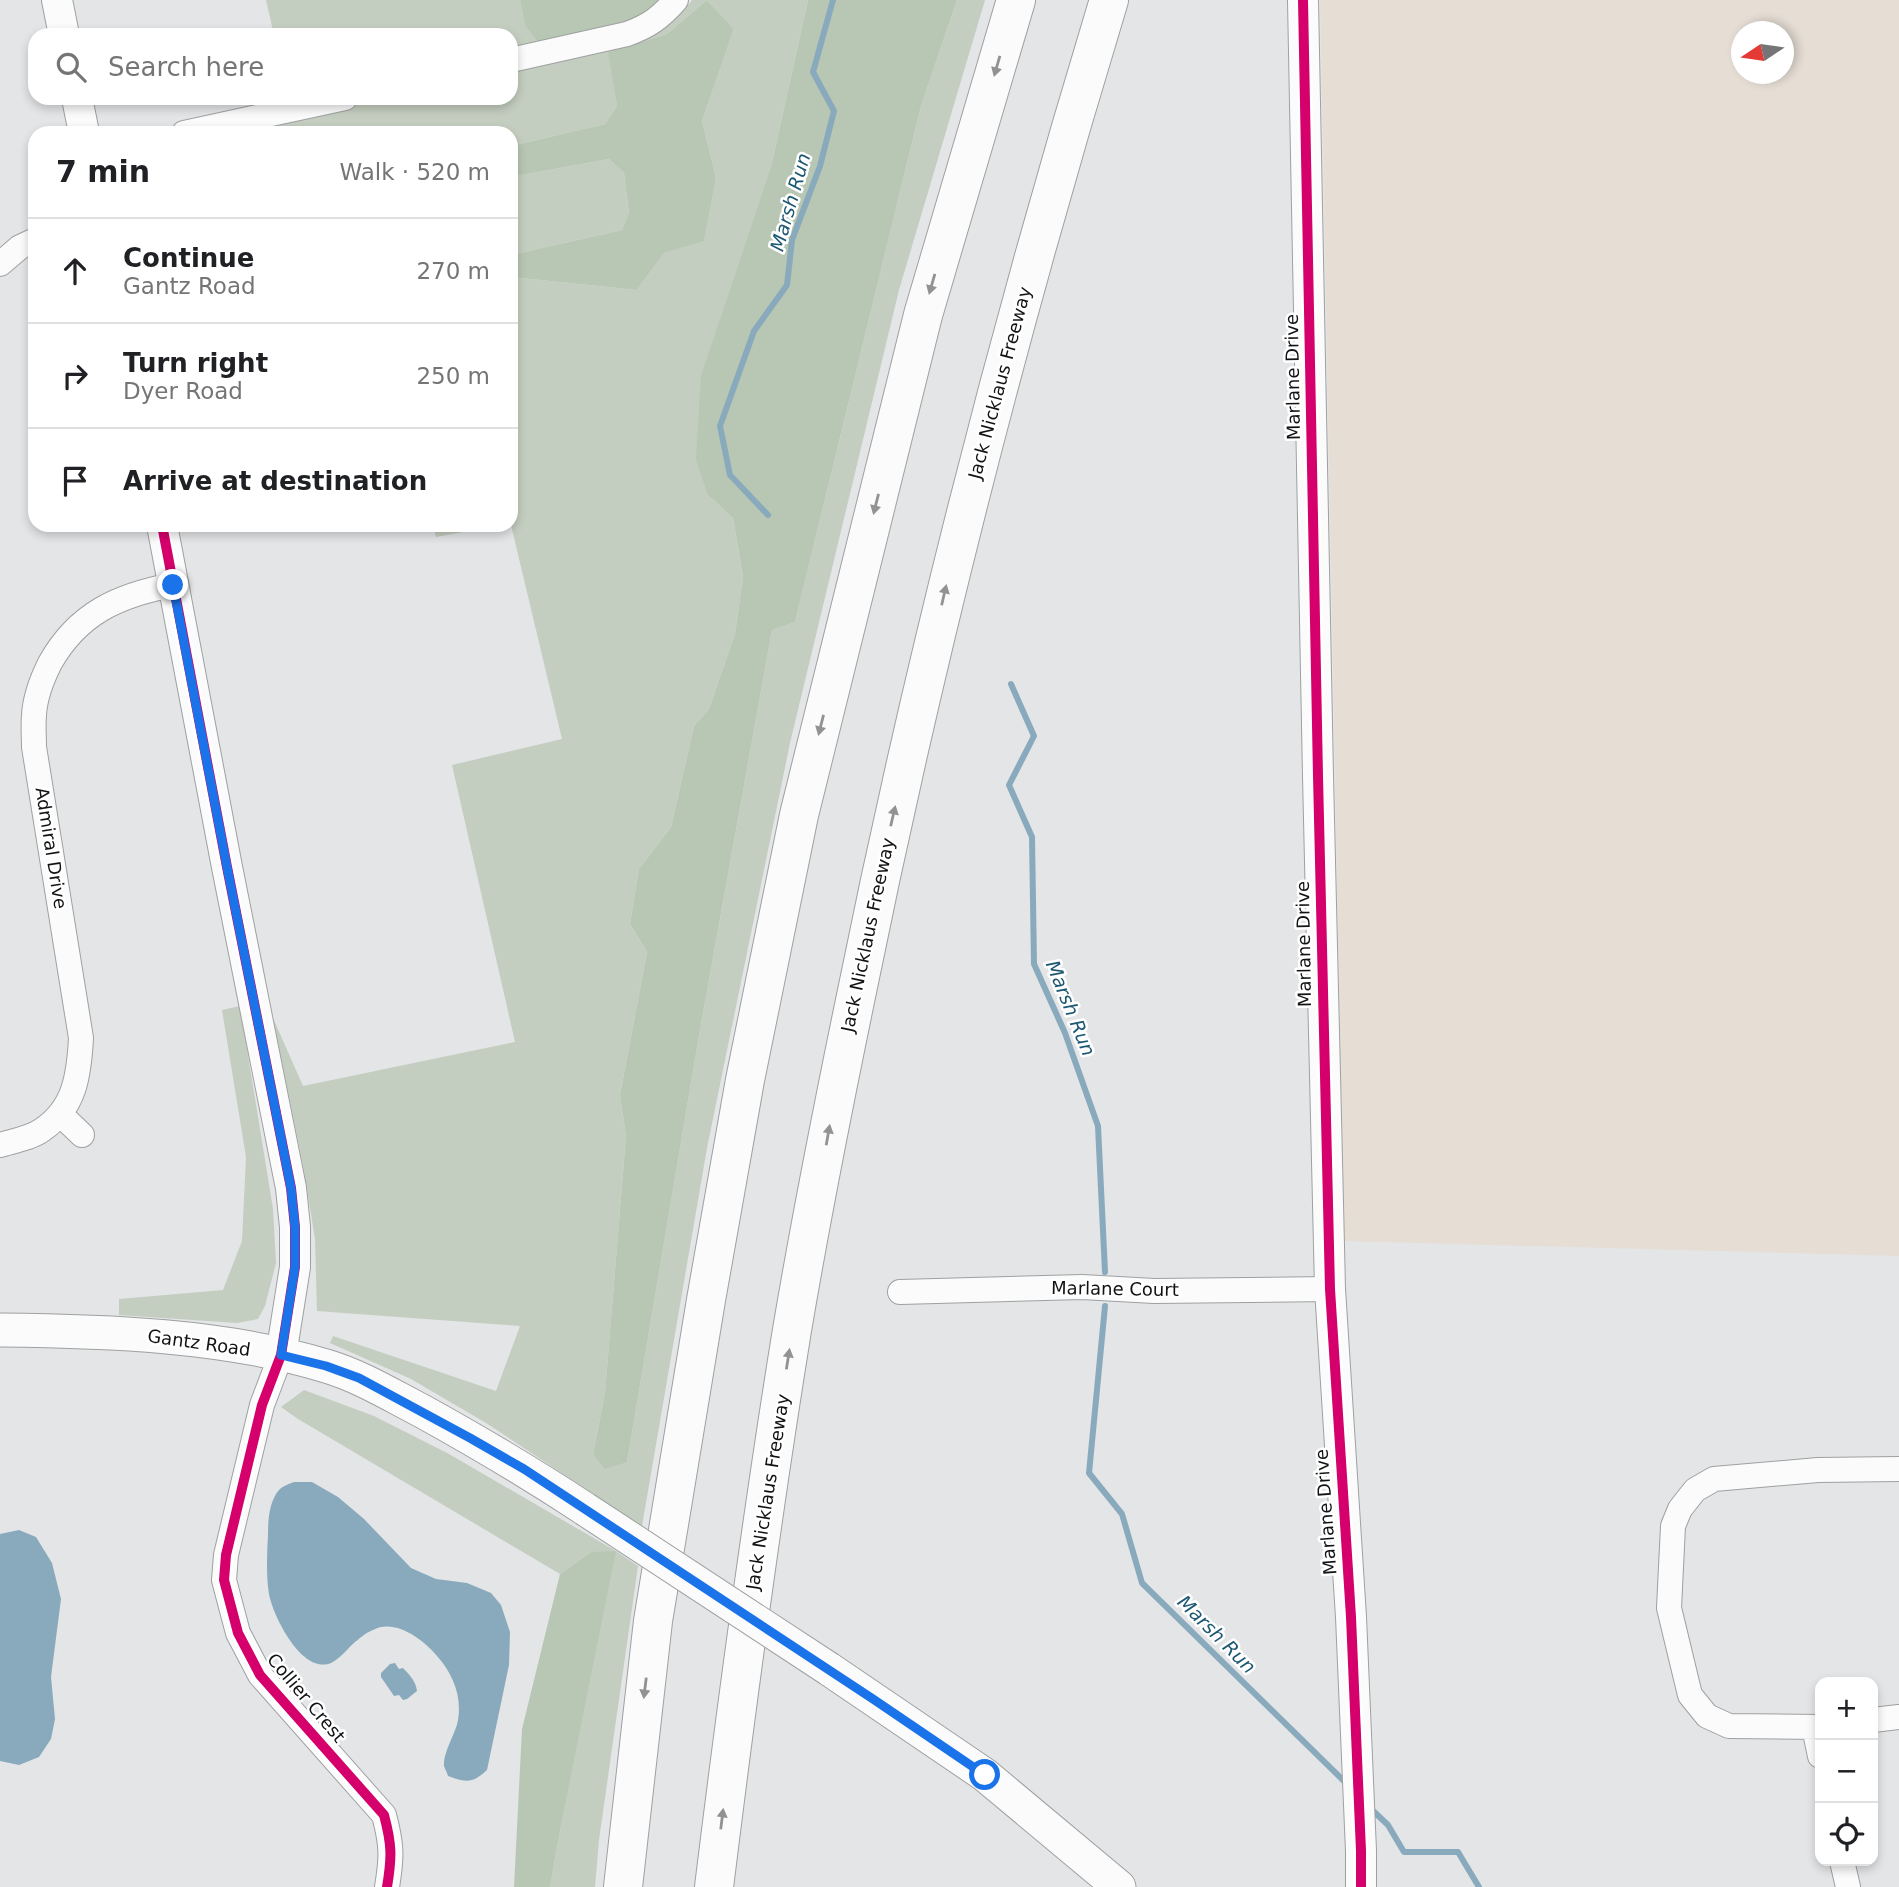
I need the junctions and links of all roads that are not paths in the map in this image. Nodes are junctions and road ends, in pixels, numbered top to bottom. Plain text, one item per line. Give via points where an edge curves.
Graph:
1 (57, 0) edge
2 (676, 0) edge
3 (1016, 0) edge
4 (1109, 0) edge
5 (1303, 0) edge
6 (63, 28) edge
7 (518, 58) edge
8 (78, 105) edge
9 (313, 105) edge
10 (82, 126) edge
11 (216, 126) edge
12 (28, 243) edge
13 (0, 264) edge
14 (163, 532) edge
15 (173, 585) junction
16 (60, 1114) junction
17 (82, 1135) dead end
18 (0, 1145) edge
19 (1330, 1289) junction
20 (900, 1292) dead end
21 (0, 1330) edge
22 (281, 1355) junction
23 (1899, 1469) edge
24 (1899, 1717) edge
25 (1878, 1719) edge
26 (1815, 1727) edge
27 (1843, 1866) edge
28 (387, 1887) edge
29 (623, 1887) edge
30 (713, 1887) edge
31 (1119, 1887) edge
32 (1361, 1887) edge
33 (1848, 1887) edge

1 - 6 street
2 - 7 street via 658,19 627,34
3 -> 29 highway via 923,315 799,815 703,1313 653,1620
30 -> 4 highway, Jack Nicklaus Freeway via 793,1326 885,850 953,560
5 - 19 street, Marlane Drive
8 - 10 street
9 - 11 street
12 - 13 street
14 - 15 street
15 - 16 street, Admiral Drive via 134,594 82,621 58,649 42,679 34,713 34,747 81,1038 74,1091
15 - 22 street via 291,1188 295,1267
16 - 17 street
16 - 18 street, Admiral Drive via 40,1132
19 - 20 street, Marlane Court via 1082,1287
19 - 32 street, Marlane Drive via 1351,1617
21 - 22 main road, Gantz Road via 135,1334
22 - 28 street, Collier Crest via 262,1405 224,1580 238,1633 260,1675 384,1815 392,1858
22 - 31 main road, Gantz Road, bridge via 359,1378 524,1469 985,1775
23 - 26 street via 1818,1469 1714,1479 1695,1490 1673,1527 1669,1608 1690,1695 1707,1716 1729,1726
24 - 25 street
27 - 33 street

